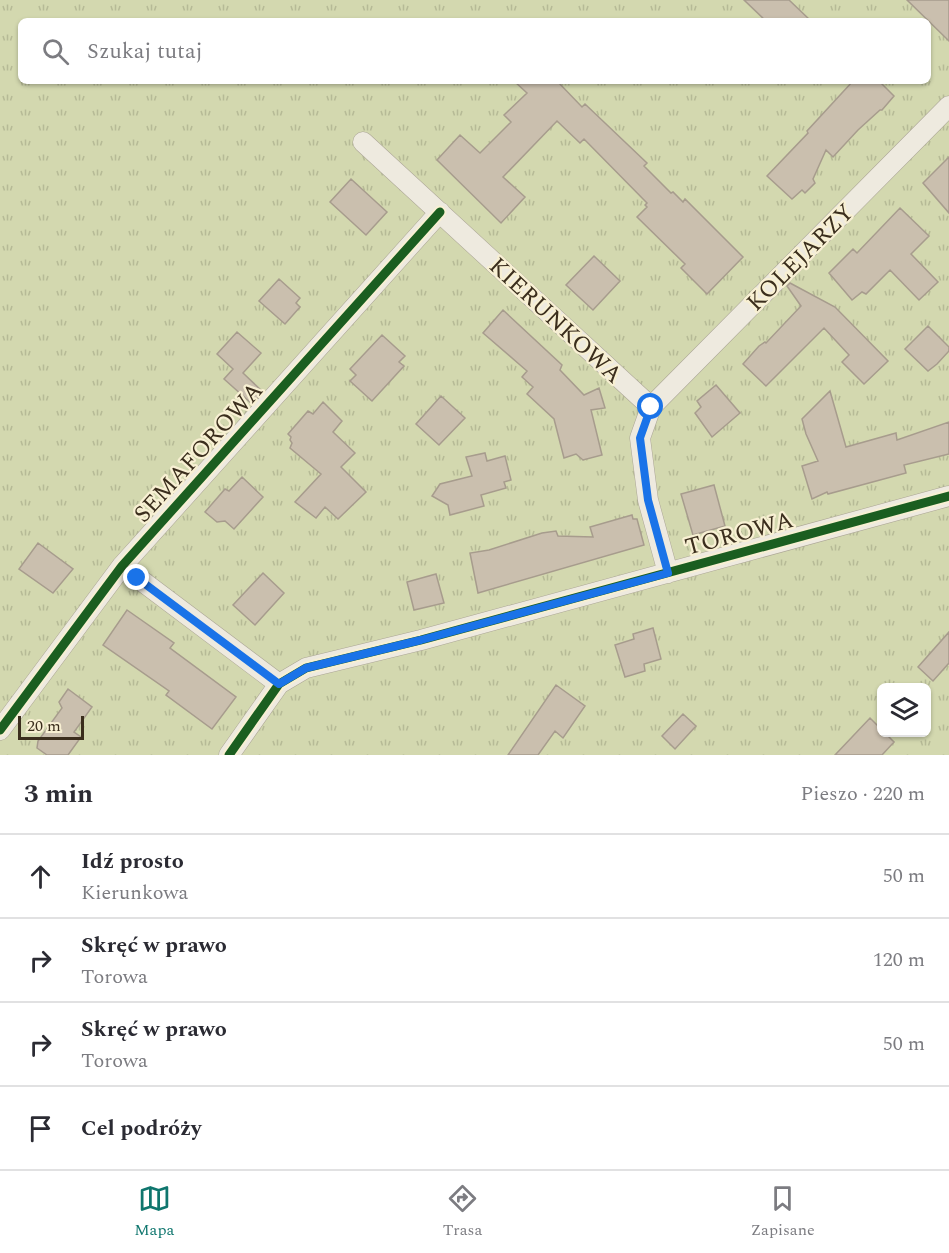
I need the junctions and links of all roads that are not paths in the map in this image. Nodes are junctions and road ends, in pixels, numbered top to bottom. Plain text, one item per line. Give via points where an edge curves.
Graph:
1 (949, 106) edge
2 (363, 142) dead end
3 (440, 212) junction
4 (651, 407) junction
5 (949, 496) edge
6 (122, 566) junction
7 (668, 573) junction
8 (279, 684) junction
9 (0, 730) edge
10 (229, 755) edge

1 - 4 street, KOLEJARZY
2 - 3 street, KIERUNKOWA
3 - 4 street, KIERUNKOWA
3 - 6 street, SEMAFOROWA
4 - 7 street via 640,438 648,500
5 - 7 street, TOROWA
6 - 8 street
6 - 9 street, SEMAFOROWA
7 - 8 street, TOROWA via 306,668
8 - 10 street, TOROWA

